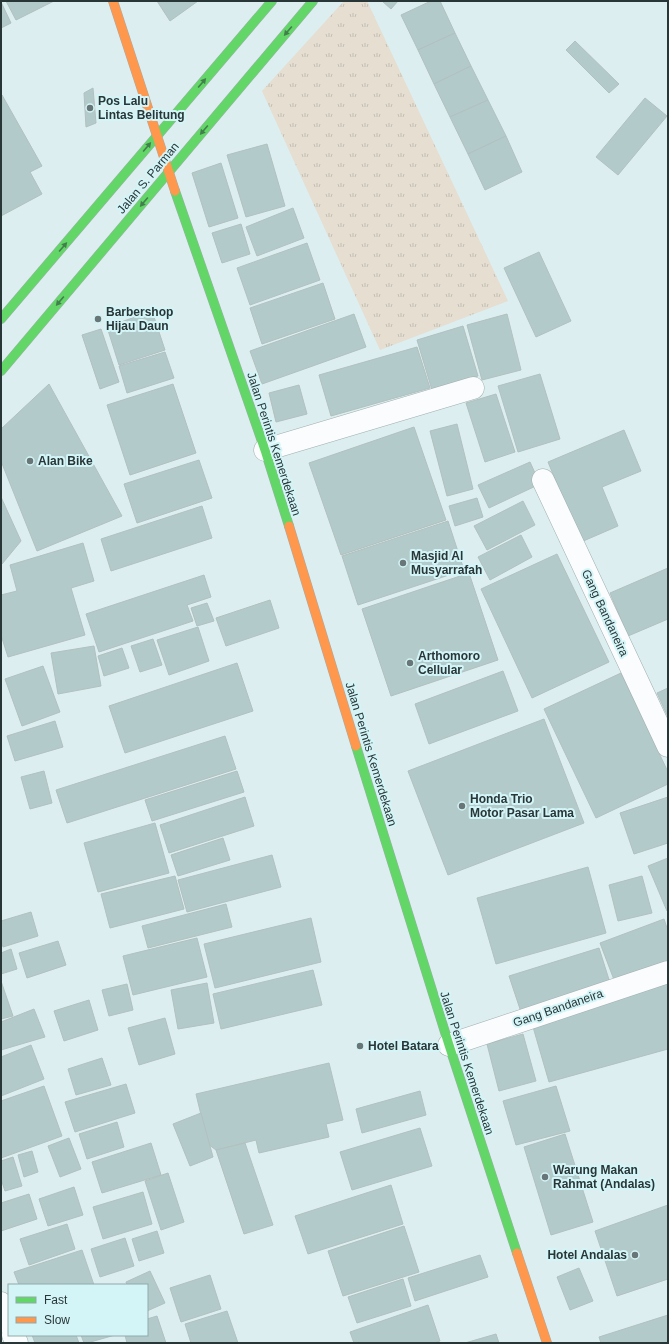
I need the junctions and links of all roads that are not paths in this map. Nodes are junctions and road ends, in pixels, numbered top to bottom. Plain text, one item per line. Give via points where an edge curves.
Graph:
1 (113, 1) edge
2 (272, 1) edge
3 (313, 1) edge
4 (158, 134) junction
5 (169, 172) junction
6 (1, 319) edge
7 (1, 372) edge
8 (473, 388) dead end
9 (265, 450) junction
10 (543, 480) dead end
11 (668, 746) edge
12 (668, 972) edge
13 (448, 1045) junction
14 (1, 1303) edge
15 (8, 1321) edge
16 (547, 1343) edge

1 - 4 main road, Jalan Perintis Kemerdekaan
4 -> 2 main road, Jalan S. Parman
3 -> 5 main road, Jalan S. Parman
4 - 5 main road, Jalan Perintis Kemerdekaan
6 -> 4 main road, Jalan S. Parman
5 -> 7 main road, Jalan S. Parman
5 - 9 main road, Jalan Perintis Kemerdekaan
8 - 9 street
9 - 13 main road, Jalan Perintis Kemerdekaan
10 - 11 street, Gang Bandaneira
12 - 13 street, Gang Bandaneira
13 - 16 main road, Jalan Perintis Kemerdekaan
14 - 15 street

